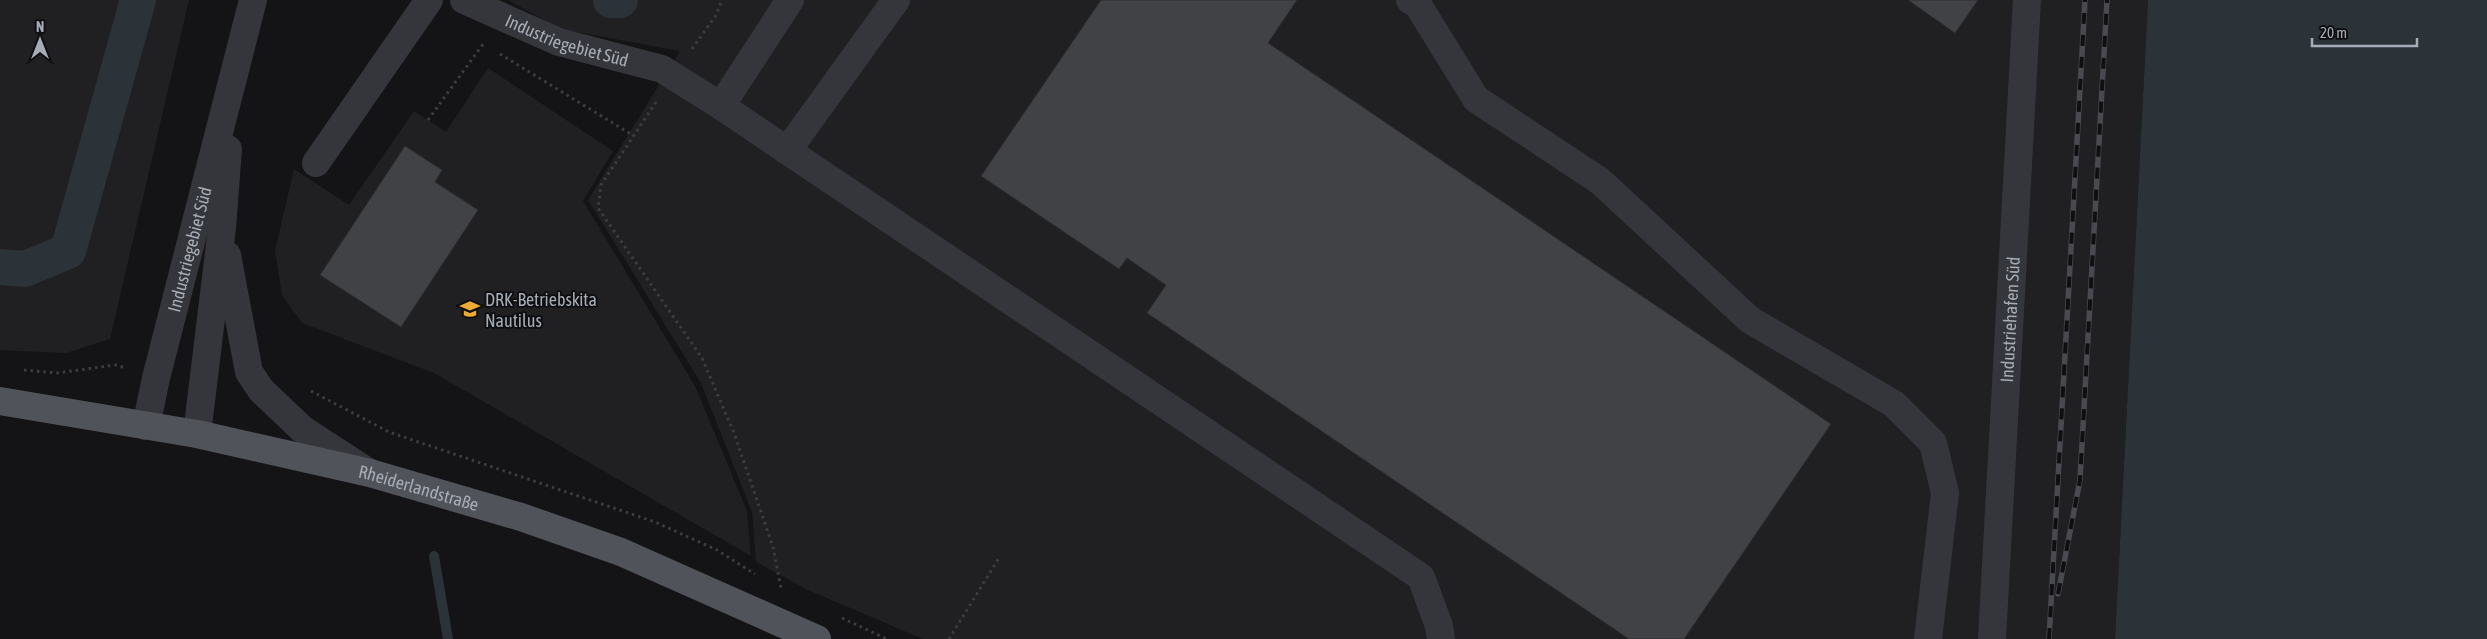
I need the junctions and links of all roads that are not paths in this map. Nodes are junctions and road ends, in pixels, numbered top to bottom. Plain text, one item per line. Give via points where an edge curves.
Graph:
1 (253, 0) edge
2 (429, 0) edge
3 (464, 0) edge
4 (790, 0) edge
5 (896, 0) edge
6 (1410, 0) edge
7 (2027, 0) edge
8 (234, 72) junction
9 (721, 106) junction
10 (787, 151) junction
11 (316, 163) dead end
12 (222, 228) junction
13 (0, 401) edge
14 (146, 426) junction
15 (196, 434) junction
16 (370, 473) junction
17 (817, 639) edge
18 (1441, 639) edge
19 (1928, 639) edge
20 (1992, 639) edge

1 - 8 street, Industriegebiet Süd
2 - 11 street
3 - 9 street, Industriegebiet Süd via 559,42 662,69
4 - 9 street
5 - 10 street
6 - 19 street via 1418,5 1476,99 1600,181 1750,320 1894,404 1933,443 1945,493
7 - 20 street, Industriehafen Süd
8 - 12 street, Industriegebiet Süd
8 - 14 street, Industriegebiet Süd
9 - 10 street, Industriegebiet Süd
10 - 18 street, Industriegebiet Süd via 1421,577
12 - 15 street, Industriegebiet Süd
12 - 16 street, Industriegebiet Süd via 248,372 261,390 302,429
13 - 14 main road, Rheiderlandstraße
14 - 15 main road, Rheiderlandstraße
15 - 16 main road, Rheiderlandstraße
16 - 17 main road, Rheiderlandstraße via 521,517 621,552

